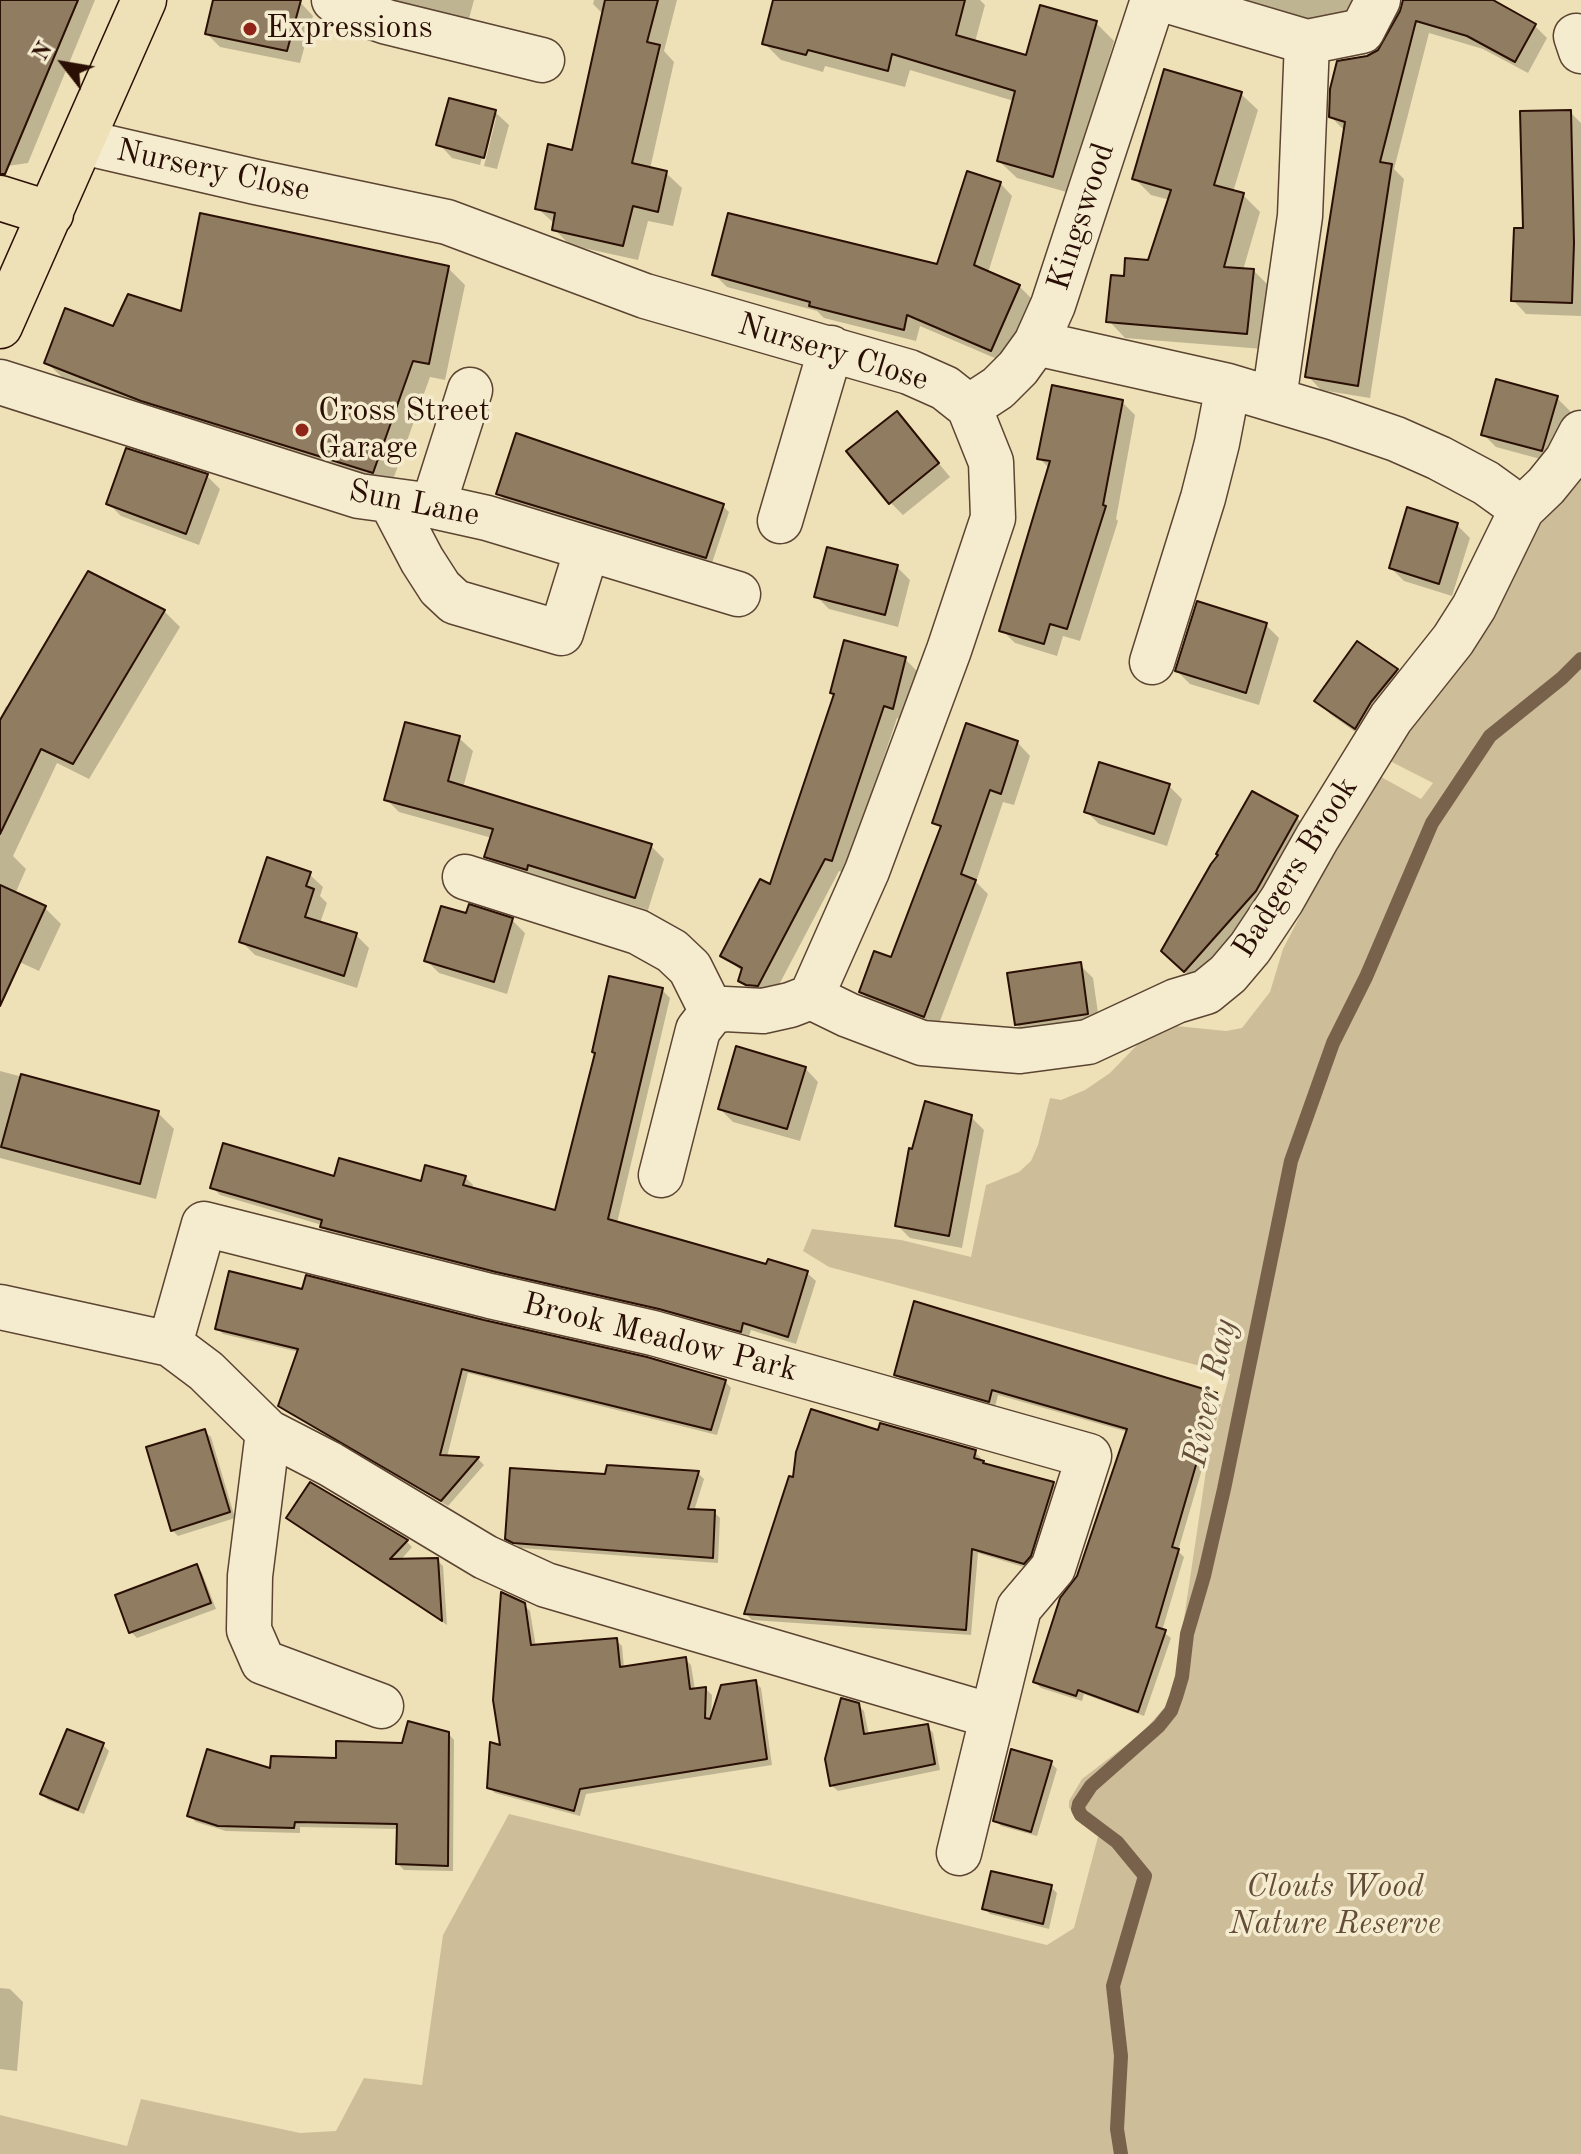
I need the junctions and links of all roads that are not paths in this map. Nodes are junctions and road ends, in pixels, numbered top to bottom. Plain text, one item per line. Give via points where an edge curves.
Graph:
1 (144, 0) edge
2 (334, 0) edge
3 (1153, 0) edge
4 (1378, 0) edge
5 (1188, 3) edge
6 (1307, 42) junction
7 (542, 60) dead end
8 (83, 142) junction
9 (0, 198) edge
10 (51, 214) junction
11 (0, 326) edge
12 (1036, 343) junction
13 (831, 348) junction
14 (0, 382) edge
15 (1228, 386) junction
16 (470, 390) dead end
17 (1274, 399) junction
18 (969, 407) junction
19 (1581, 433) edge
20 (412, 503) junction
21 (1522, 509) junction
22 (780, 521) dead end
23 (587, 549) junction
24 (738, 594) dead end
25 (1152, 662) dead end
26 (465, 877) dead end
27 (811, 997) junction
28 (712, 1012) junction
29 (661, 1175) dead end
30 (0, 1307) edge
31 (170, 1344) junction
32 (268, 1432) junction
33 (381, 1706) dead end
34 (992, 1716) junction
35 (959, 1853) dead end

1 - 8 main road
2 - 7 street via 387,22
3 - 12 street, Kingswood via 1058,291
4 - 6 street via 1362,31
5 - 6 street
6 - 17 street via 1300,216
8 - 10 main road
8 - 13 street, Nursery Close via 447,222 630,291
9 - 10 main road
10 - 11 main road
12 - 15 street
12 - 18 street, Kingswood via 998,388
13 - 18 street, Nursery Close via 909,372 945,388
13 - 22 street
14 - 20 street, Sun Lane via 359,496
15 - 17 street
15 - 25 street via 1203,498
16 - 20 street
17 - 21 street via 1396,439 1486,483
18 - 27 street, Nursery Close via 991,462 993,518 867,871
19 - 21 street, Badgers Brook via 1567,460
20 - 23 street, Sun Lane via 487,518
20 - 23 street via 422,560 455,602 561,633
21 - 27 street, Badgers Brook via 1453,640 1391,718 1243,957 1206,992 1088,1042 1020,1051 922,1043
23 - 24 street, Sun Lane
26 - 28 street via 638,932 690,968
27 - 28 street via 763,1011
28 - 29 street via 698,1030
30 - 31 street
31 - 32 street
31 - 34 street, Brook Meadow Park via 204,1224 653,1333 1089,1456 1053,1568 1019,1608
32 - 33 street via 250,1576 249,1630 263,1662
32 - 34 street via 485,1557 546,1585
34 - 35 street, Brook Meadow Park

